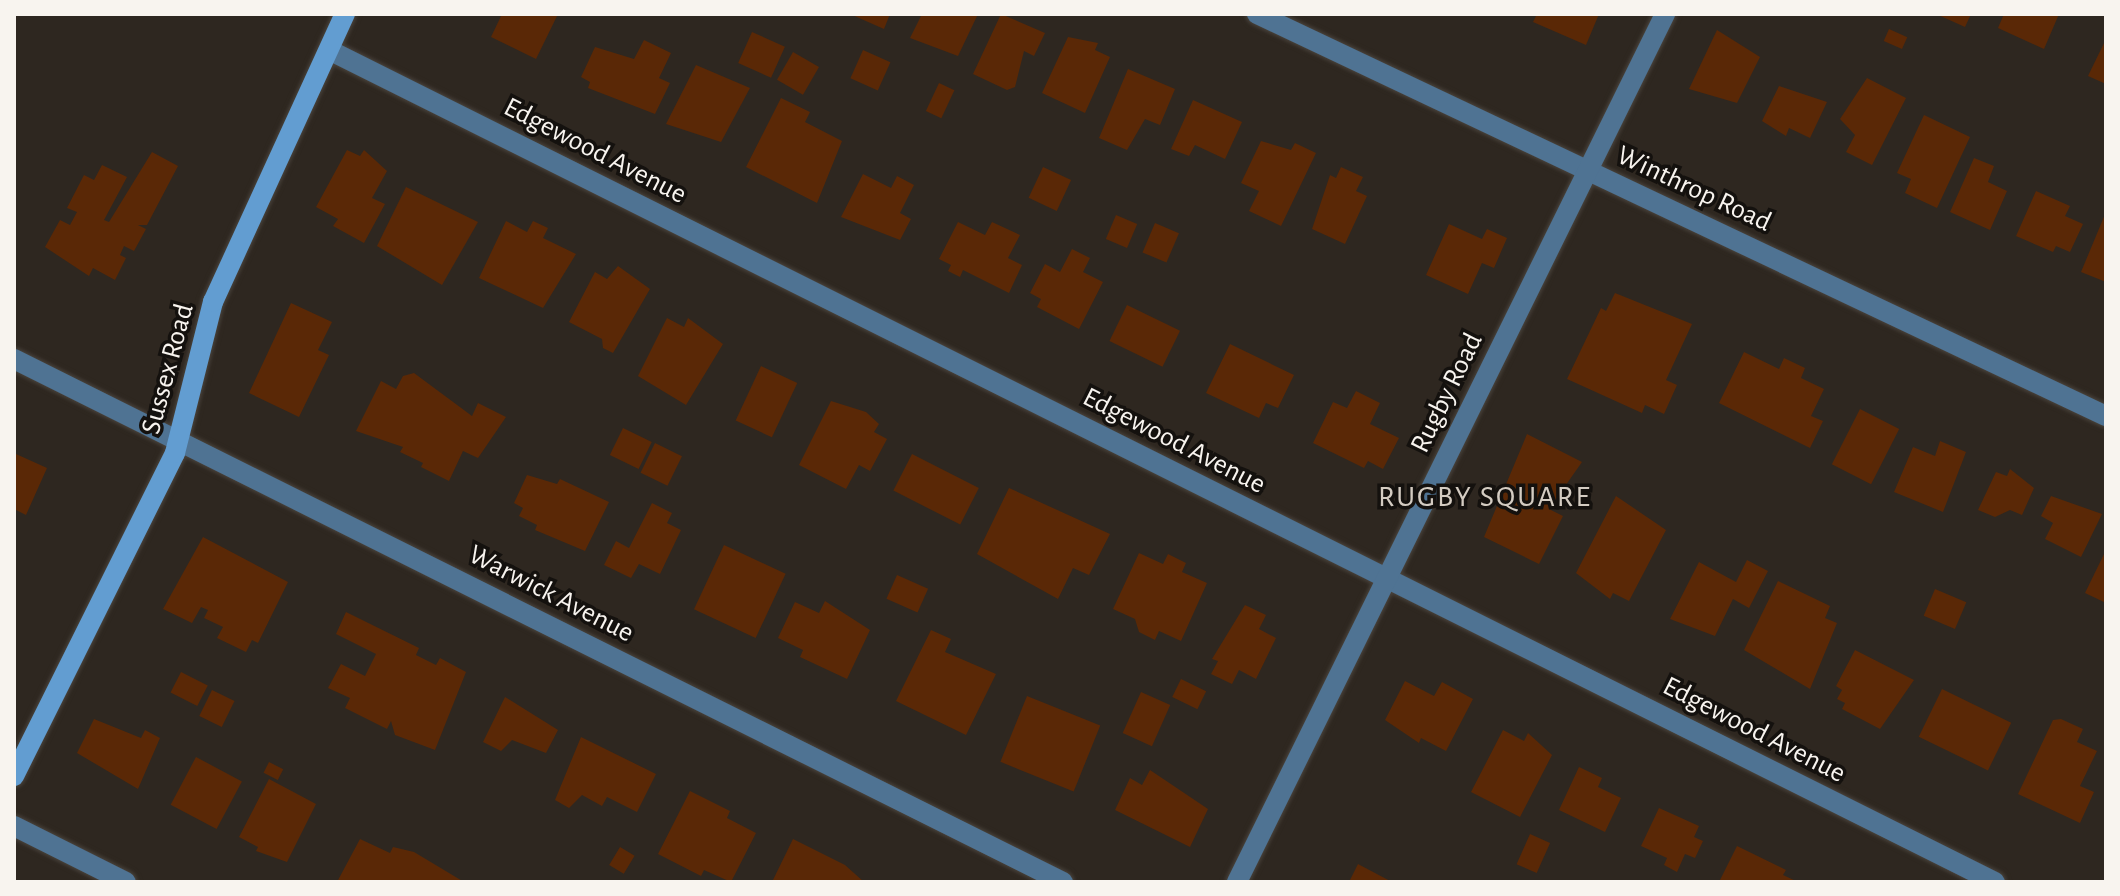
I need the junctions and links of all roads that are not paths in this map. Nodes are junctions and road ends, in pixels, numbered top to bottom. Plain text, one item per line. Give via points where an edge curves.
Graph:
1 (345, 14) edge
2 (1257, 14) edge
3 (1665, 14) edge
4 (329, 50) junction
5 (1588, 170) junction
6 (14, 359) edge
7 (2106, 416) edge
8 (180, 440) junction
9 (1387, 578) junction
10 (14, 776) edge
11 (14, 826) edge
12 (126, 882) edge
13 (1063, 882) edge
14 (1237, 882) edge
15 (1995, 882) edge

1 - 4 street, Sussex Road
2 - 5 street, Winthrop Road
3 - 5 street, Rugby Road
4 - 8 street, Sussex Road via 213,302
4 - 9 street, Edgewood Avenue
5 - 7 street, Winthrop Road
5 - 9 street, Rugby Road
6 - 8 street, Warwick Avenue
8 - 10 street, Sussex Road
8 - 13 street, Warwick Avenue
9 - 14 street, Rugby Road
9 - 15 street, Edgewood Avenue
11 - 12 street

